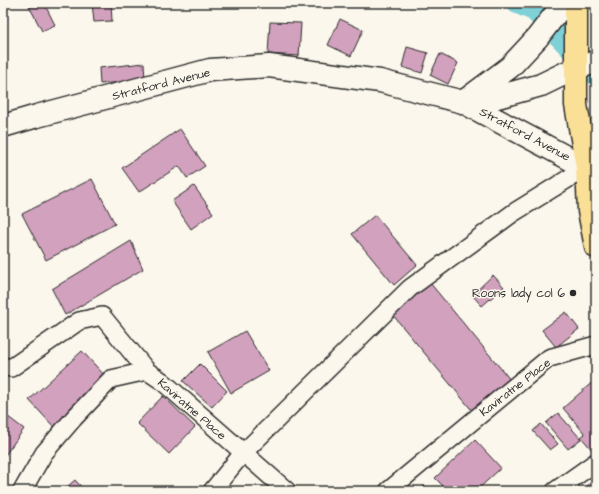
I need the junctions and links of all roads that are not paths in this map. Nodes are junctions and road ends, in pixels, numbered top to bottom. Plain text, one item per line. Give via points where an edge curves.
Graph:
1 (564, 3) edge
2 (576, 3) edge
3 (586, 65) edge
4 (463, 102) junction
5 (3, 126) edge
6 (591, 170) edge
7 (596, 247) edge
8 (596, 345) edge
9 (3, 366) edge
10 (147, 371) junction
11 (243, 454) junction
12 (596, 462) edge
13 (22, 491) edge
14 (212, 491) edge
15 (287, 491) edge
16 (388, 491) edge
17 (555, 491) edge

1 - 4 main road via 510,67
2 - 3 main road
3 - 4 main road, Stratford Avenue via 541,85 494,98
3 - 6 main road via 576,105
4 - 5 main road, Stratford Avenue via 380,81 269,66 210,70
4 - 6 main road, Stratford Avenue
6 - 7 main road via 589,210
6 - 11 street via 513,213 410,288
8 - 16 street, Kaviratne Place via 549,358
9 - 10 street via 11,368 79,321 102,316
10 - 11 street, Kaviratne Place via 162,381
10 - 13 street, Kaviratne Place via 111,379 44,453
11 - 14 street
11 - 15 street, Kaviratne Place
12 - 17 street

